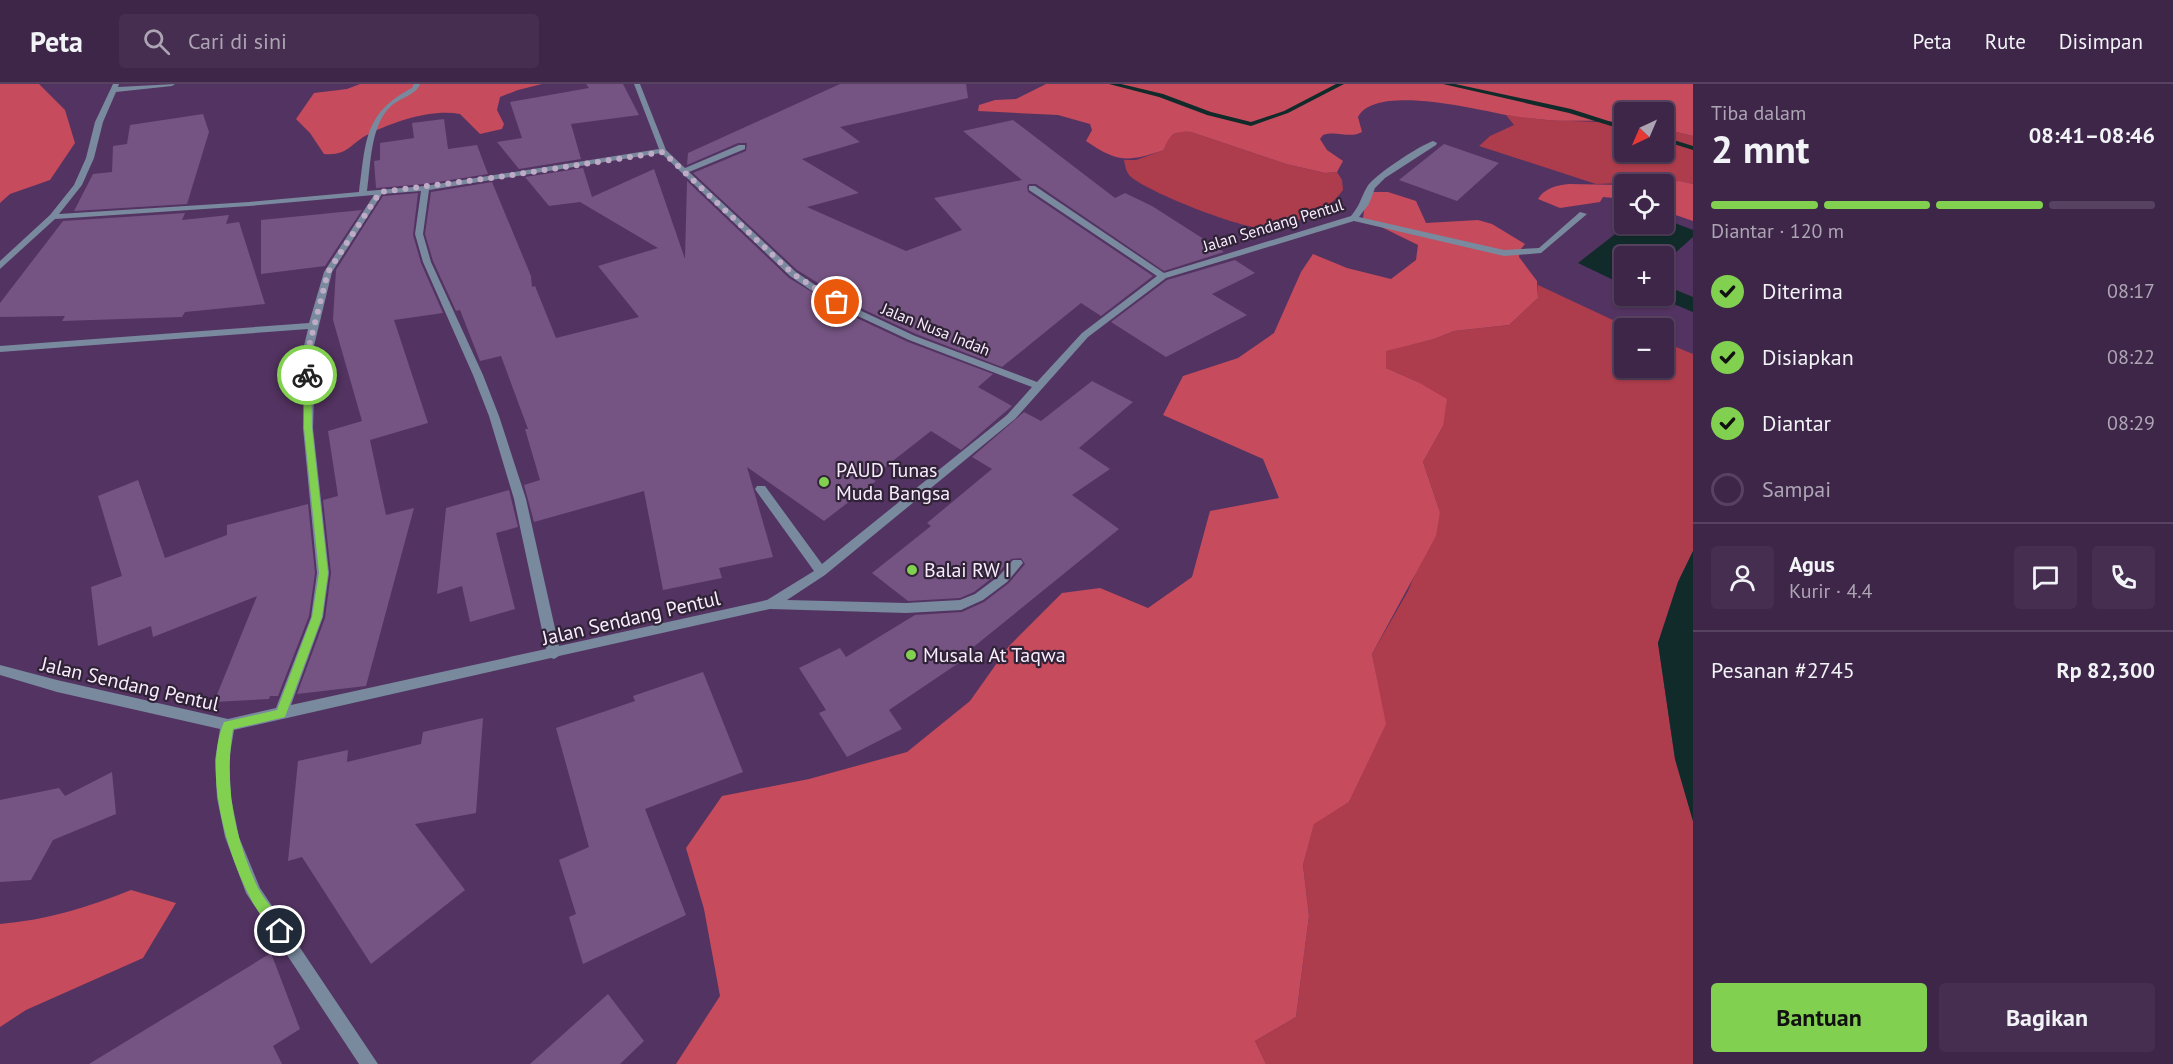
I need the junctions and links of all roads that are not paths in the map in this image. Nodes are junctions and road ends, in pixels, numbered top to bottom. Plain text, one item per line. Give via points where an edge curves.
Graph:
1 (172, 84) edge
2 (417, 84) edge
3 (637, 84) edge
4 (115, 87) edge
5 (1433, 143) dead end
6 (742, 147) dead end
7 (663, 152) junction
8 (685, 171) junction
9 (425, 188) junction
10 (1032, 188) dead end
11 (380, 192) junction
12 (363, 193) junction
13 (1583, 214) dead end
14 (53, 217) junction
15 (1354, 218) junction
16 (0, 266) edge
17 (1163, 276) junction
18 (313, 326) junction
19 (0, 349) edge
20 (1039, 386) junction
21 (761, 489) dead end
22 (1017, 564) dead end
23 (821, 573) junction
24 (770, 604) junction
25 (554, 654) junction
26 (0, 670) edge
27 (281, 714) junction
28 (228, 725) junction
29 (369, 1064) edge

1 - 4 street
2 - 12 street via 385,108 376,123
3 - 7 street, Jalan Nusa Indah
4 - 14 street via 99,122 86,170
5 - 15 street, Jalan Sendang Pentul via 1382,176 1371,187
6 - 8 street
7 - 8 street, Jalan Nusa Indah
7 - 9 street
8 - 20 street, Jalan Nusa Indah via 812,288 868,318
9 - 11 street
9 - 25 street via 419,234 427,262 494,416 520,499
10 - 17 street
11 - 12 street
11 - 18 street via 328,272
12 - 14 street
13 - 15 street via 1541,250 1504,253
14 - 16 street
15 - 17 street, Jalan Sendang Pentul
17 - 20 street, Jalan Sendang Pentul via 1084,335
18 - 19 street
18 - 27 street via 306,358 308,428 323,573 317,617
20 - 23 street, Jalan Sendang Pentul via 1011,417
21 - 23 street
22 - 24 street via 979,597 962,605 906,608
23 - 24 street, Jalan Sendang Pentul
24 - 25 street, Jalan Sendang Pentul
25 - 27 street, Jalan Sendang Pentul
26 - 28 street, Jalan Sendang Pentul
27 - 28 street, Jalan Sendang Pentul
28 - 29 street via 222,760 224,798 232,837 254,893

